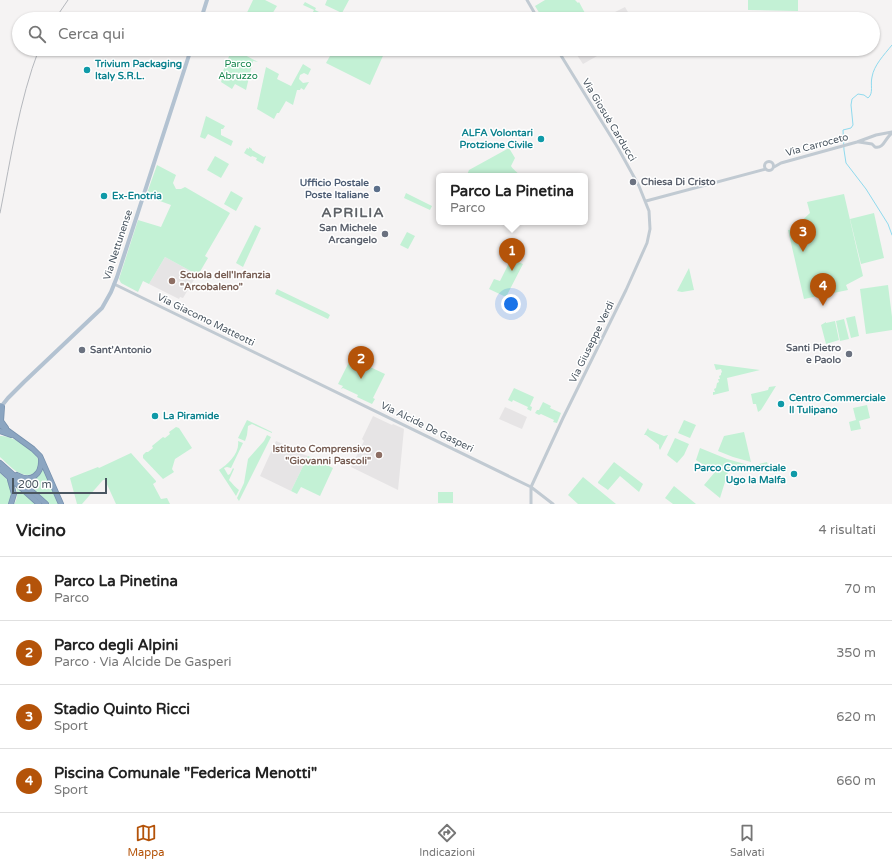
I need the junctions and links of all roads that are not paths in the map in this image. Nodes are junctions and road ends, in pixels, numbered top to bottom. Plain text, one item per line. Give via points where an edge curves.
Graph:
1 (207, 0) edge
2 (526, 0) edge
3 (203, 12) edge
4 (534, 12) edge
5 (189, 56) edge
6 (560, 56) edge
7 (892, 133) edge
8 (876, 135) junction
9 (857, 142) junction
10 (884, 142) junction
11 (872, 144) junction
12 (772, 162) junction
13 (781, 163) junction
14 (766, 167) junction
15 (774, 167) junction
16 (646, 201) junction
17 (114, 284) junction
18 (316, 382) joint
19 (1, 407) edge
20 (0, 425) edge
21 (0, 430) edge
22 (8, 430) junction
23 (0, 434) edge
24 (23, 442) junction
25 (41, 458) junction
26 (0, 463) edge
27 (6, 468) junction
28 (0, 469) edge
29 (8, 477) junction
30 (531, 486) junction
31 (12, 504) edge
32 (38, 504) edge
33 (46, 504) edge
34 (61, 504) edge
35 (531, 504) edge
36 (553, 504) edge

1 - 3 main road
2 - 4 street
5 - 17 main road, Via Nettunense
6 - 16 street, Via Giosuè Carducci via 618,148
7 - 8 street, Via Carroceto
7 - 10 street, Via Carroceto
8 - 9 street, Via Carroceto
8 - 10 street via 882,137
8 - 11 street via 872,139
9 - 11 street, Via Carroceto
9 - 13 street, Via Carroceto
10 - 11 street, Via Carroceto via 879,148
12 - 13 street, Via Carroceto
12 - 14 street via 768,162
12 - 15 street
13 - 15 street, Via Carroceto
14 - 15 street via 770,170
14 - 16 street
16 - 30 street, Via Giuseppe Verdi via 650,220 647,243
17 - 18 street, Via Giacomo Matteotti
17 - 19 main road, Via Nettunense via 102,308
18 - 30 street, Via Alcide De Gasperi
19 - 22 highway via 1,421
20 - 22 highway
21 - 24 highway
22 - 24 highway
23 - 24 highway
24 - 25 highway
25 - 27 highway via 40,470 30,478 20,477
25 - 34 highway
26 - 27 highway
27 - 33 highway
28 - 29 highway
29 - 31 highway via 14,492
29 - 32 highway
30 - 35 street
30 - 36 street, Via Alcide De Gasperi

